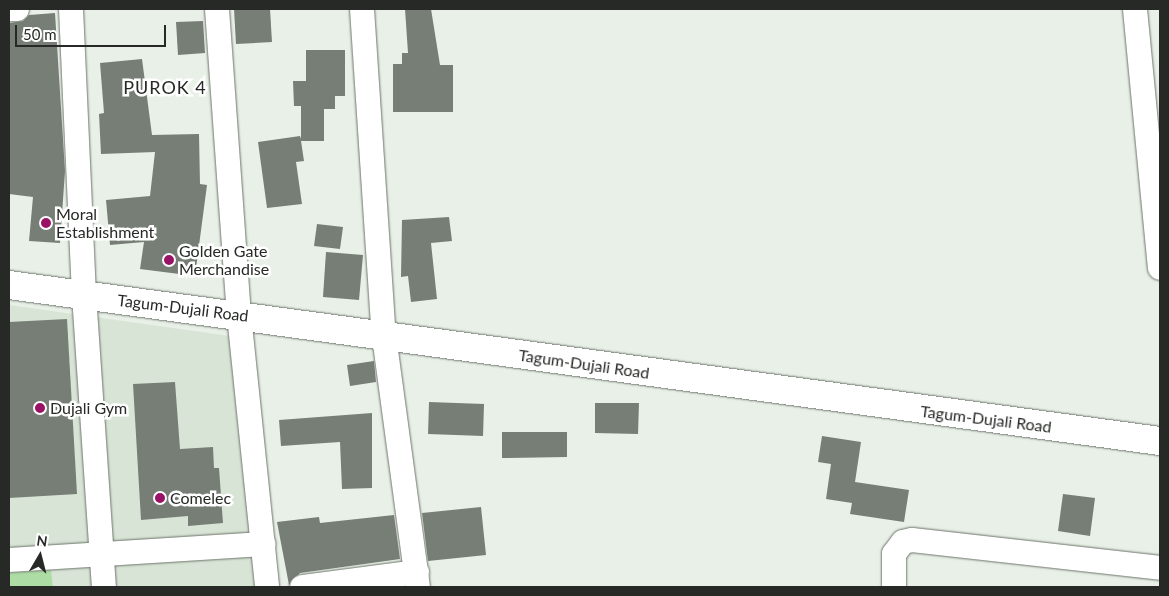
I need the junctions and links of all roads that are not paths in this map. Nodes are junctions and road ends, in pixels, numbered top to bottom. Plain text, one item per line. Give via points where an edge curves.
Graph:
1 (9, 9) edge
2 (17, 9) edge
3 (71, 9) edge
4 (217, 9) edge
5 (362, 9) edge
6 (1136, 9) edge
7 (1160, 268) edge
8 (9, 285) edge
9 (84, 296) junction
10 (240, 315) junction
11 (384, 336) junction
12 (1160, 441) edge
13 (263, 544) junction
14 (102, 554) junction
15 (9, 560) edge
16 (1160, 568) edge
17 (418, 580) edge
18 (104, 587) edge
19 (267, 587) edge
20 (302, 587) edge
21 (894, 587) edge

1 - 2 street
3 - 9 street
4 - 10 street
5 - 11 street
6 - 7 street
8 - 9 main road, Tagum-Dujali Road
9 - 10 main road, Tagum-Dujali Road
9 - 14 street
10 - 11 main road, Tagum-Dujali Road
10 - 13 street
11 - 12 main road, Tagum-Dujali Road
11 - 17 street
13 - 14 street
13 - 19 street
14 - 15 street
14 - 18 street
16 - 21 street via 912,540 904,542 894,554
17 - 20 street

